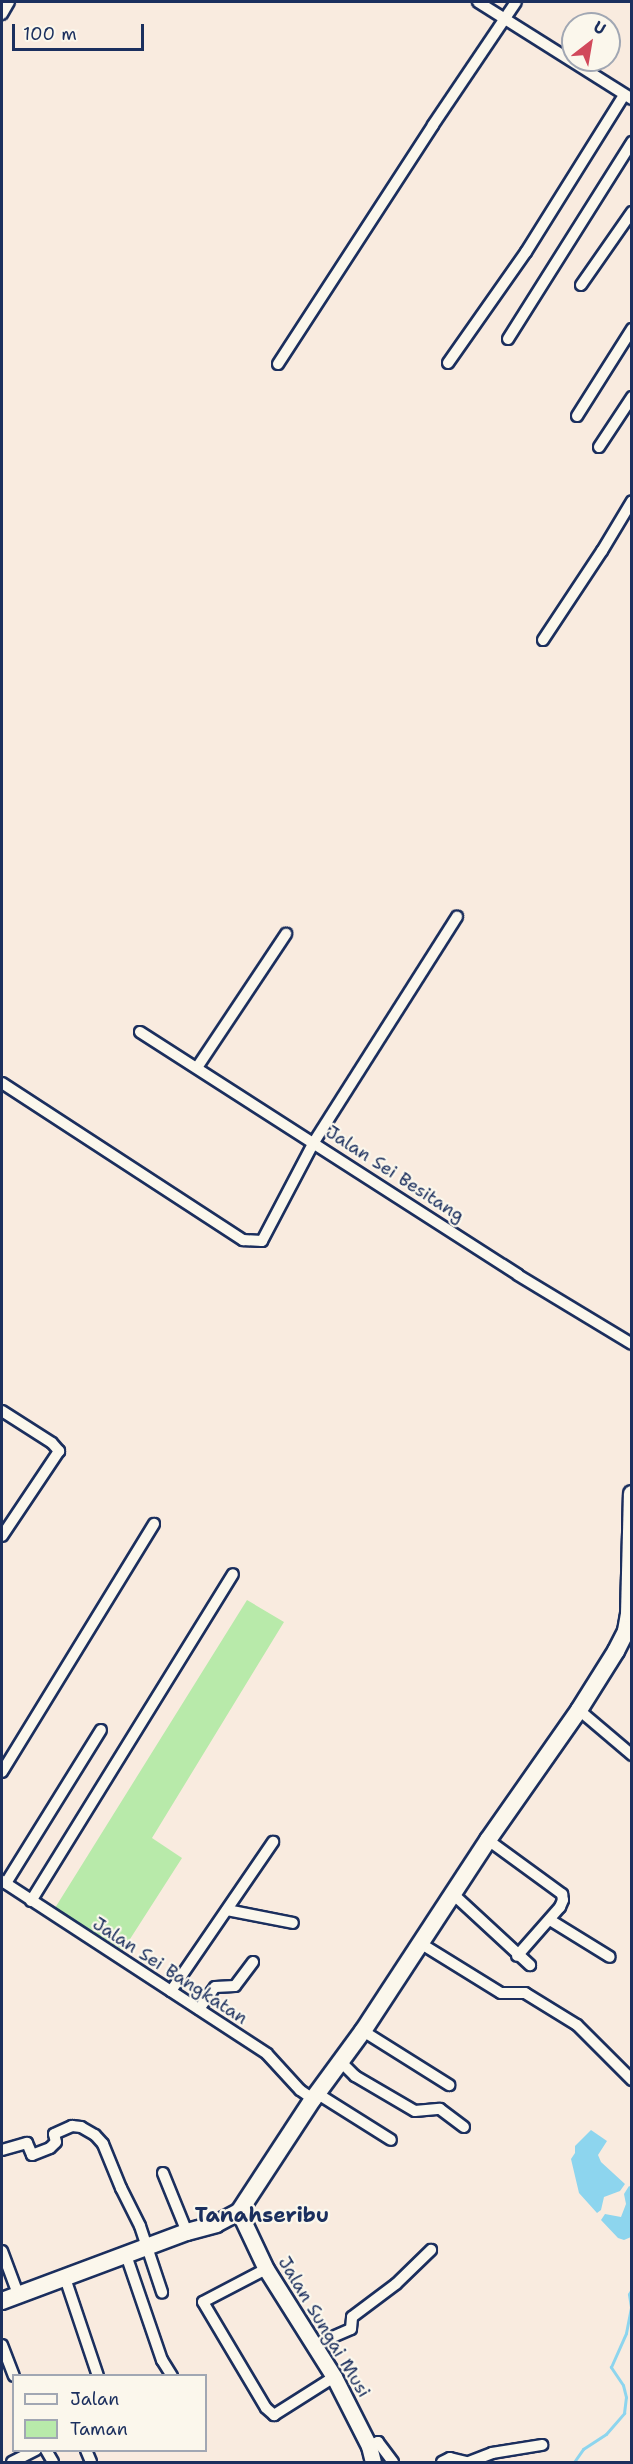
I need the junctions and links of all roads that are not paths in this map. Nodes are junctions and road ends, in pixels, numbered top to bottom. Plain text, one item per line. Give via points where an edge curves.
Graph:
1 (9, 2) edge
2 (478, 2) edge
3 (516, 2) edge
4 (2, 14) edge
5 (505, 18) junction
6 (628, 97) edge
7 (632, 142) edge
8 (632, 212) edge
9 (581, 285) dead end
10 (632, 329) edge
11 (508, 339) dead end
12 (448, 363) dead end
13 (278, 364) dead end
14 (632, 398) edge
15 (577, 416) dead end
16 (599, 447) dead end
17 (632, 501) edge
18 (543, 640) dead end
19 (457, 917) dead end
20 (286, 934) dead end
21 (140, 1032) dead end
22 (198, 1066) junction
23 (2, 1083) edge
24 (314, 1142) junction
25 (632, 1344) edge
26 (2, 1412) edge
27 (631, 1496) edge
28 (154, 1524) dead end
29 (2, 1536) edge
30 (233, 1574) dead end
31 (629, 1628) edge
32 (579, 1710) junction
33 (101, 1730) dead end
34 (632, 1755) edge
35 (2, 1772) edge
36 (488, 1840) junction
37 (273, 1842) dead end
38 (4, 1882) edge
39 (453, 1894) junction
40 (32, 1901) junction
41 (227, 1910) junction
42 (550, 1920) junction
43 (293, 1923) dead end
44 (420, 1943) junction
45 (517, 1956) junction
46 (610, 1957) dead end
47 (253, 1962) dead end
48 (530, 1965) dead end
49 (171, 1991) junction
50 (199, 2009) junction
51 (363, 2031) junction
52 (341, 2062) junction
53 (632, 2080) edge
54 (448, 2085) dead end
55 (315, 2096) junction
56 (464, 2127) dead end
57 (391, 2140) dead end
58 (2, 2150) edge
59 (163, 2173) dead end
60 (239, 2212) junction
61 (187, 2232) junction
62 (148, 2247) junction
63 (431, 2250) dead end
64 (2, 2251) edge
65 (126, 2255) junction
66 (266, 2269) junction
67 (65, 2278) junction
68 (162, 2292) dead end
69 (18, 2294) junction
70 (2, 2301) edge
71 (2, 2345) edge
72 (314, 2345) junction
73 (13, 2374) edge
74 (97, 2374) edge
75 (171, 2374) edge
76 (334, 2377) junction
77 (542, 2445) dead end
78 (369, 2446) junction
79 (34, 2452) edge
80 (12, 2463) edge
81 (373, 2463) edge
82 (393, 2463) edge
83 (442, 2463) edge
84 (468, 2463) edge

1 - 4 street
2 - 5 street
3 - 5 street
5 - 6 street
5 - 13 street
6 - 12 street
7 - 11 street
8 - 9 street
10 - 15 street
14 - 16 street
17 - 18 street
19 - 24 street
20 - 22 street
21 - 22 street, Jalan Sei Besitang
22 - 24 street, Jalan Sei Besitang
23 - 24 street via 250,1242 264,1239
24 - 25 street, Jalan Sei Besitang
26 - 29 street via 59,1451
27 - 31 main road
28 - 35 street
30 - 40 street
31 - 32 main road
32 - 34 street
32 - 36 main road
33 - 38 street
36 - 39 main road
36 - 42 street via 560,1892 564,1900
37 - 41 street
38 - 40 street, Jalan Sei Bangkatan
39 - 44 main road
39 - 45 street
40 - 49 street, Jalan Sei Bangkatan
41 - 43 street
41 - 49 street
42 - 45 street
42 - 46 street
44 - 51 main road
44 - 53 street via 501,1993 525,1993 578,2025
45 - 48 street
47 - 50 street via 235,1986 215,1987
49 - 50 street, Jalan Sei Bangkatan
50 - 55 street, Jalan Sei Bangkatan via 267,2054 300,2090
51 - 52 main road
51 - 54 street
52 - 55 main road
52 - 56 street via 355,2076 415,2111 440,2109
55 - 57 street, Jalan Sei Bangkatan
55 - 60 main road
58 - 62 street via 27,2143 32,2155 50,2148 56,2142 54,2134 63,2129 72,2126 88,2130 103,2144
59 - 61 street
60 - 61 main road
60 - 66 main road, Jalan Sungai Musi
61 - 62 main road
62 - 65 main road
62 - 68 street
63 - 72 street via 396,2284 352,2317 351,2329
64 - 69 street
65 - 67 main road
65 - 75 street via 162,2360
66 - 72 main road, Jalan Sungai Musi
66 - 76 street via 203,2302 266,2408 274,2415
67 - 69 main road
67 - 74 street
69 - 70 main road
71 - 73 street
72 - 76 main road, Jalan Sungai Musi
76 - 78 main road, Jalan Sungai Musi
77 - 84 street via 492,2453
78 - 81 main road, Jalan Sungai Musi
78 - 82 street via 378,2442
79 - 80 street
83 - 84 street via 450,2458

